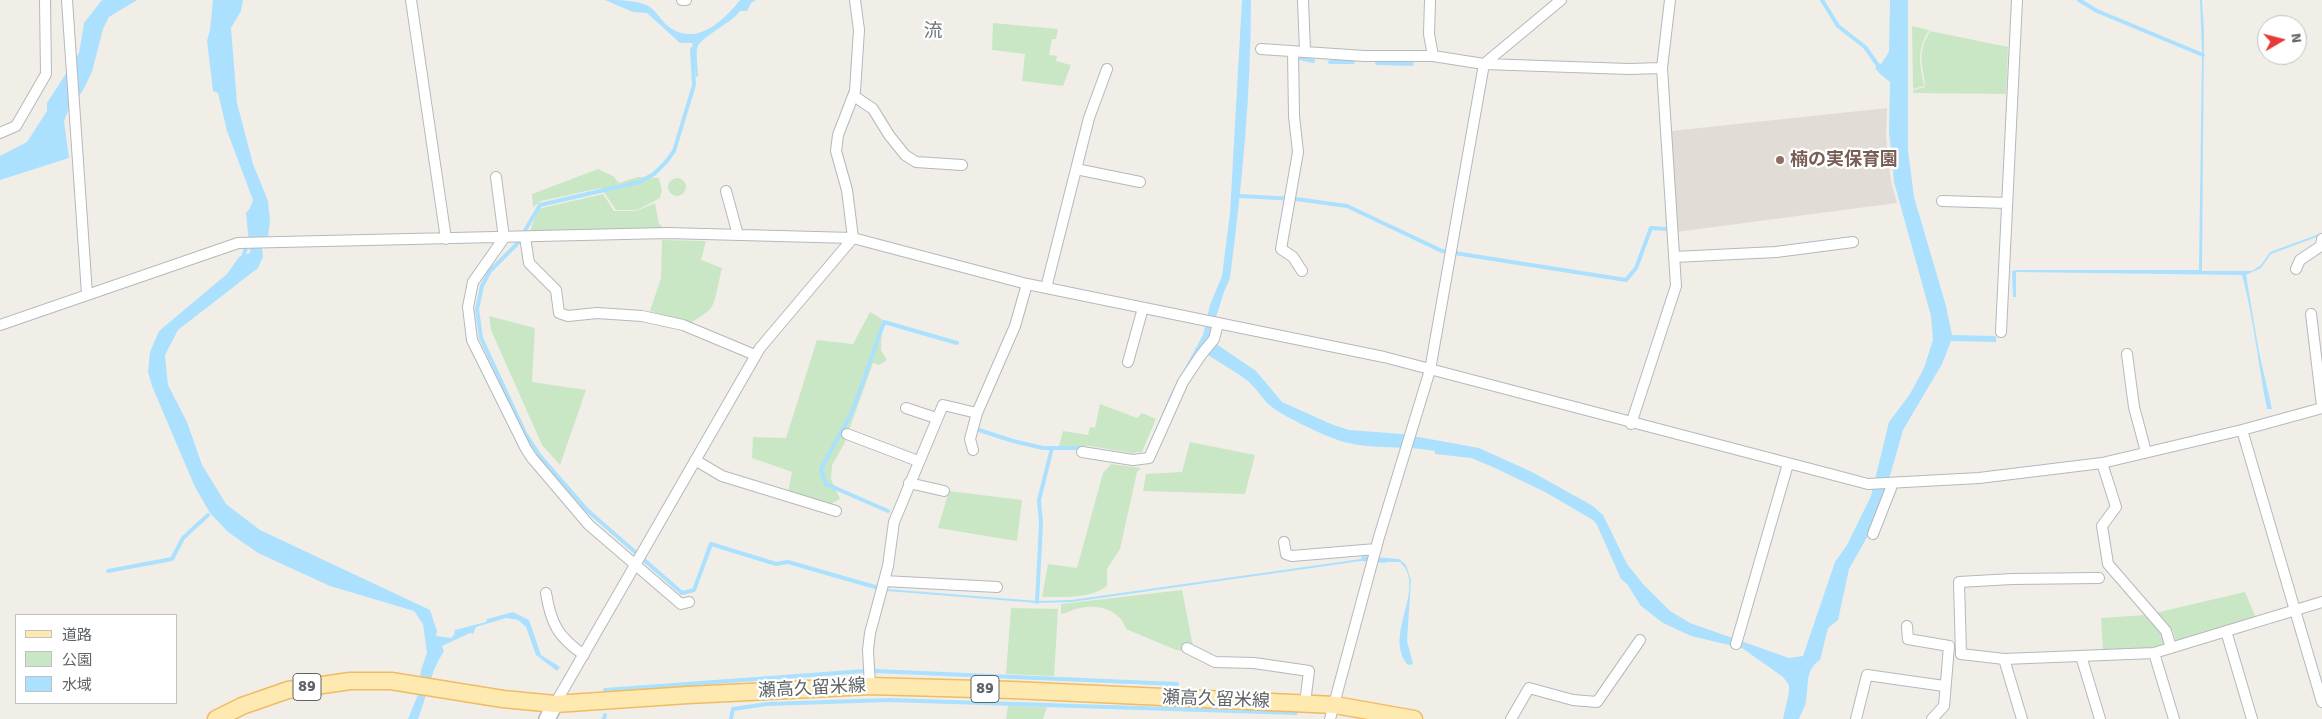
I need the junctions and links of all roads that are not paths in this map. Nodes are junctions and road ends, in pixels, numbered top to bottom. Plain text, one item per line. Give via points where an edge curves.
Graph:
1 (45, 0) edge
2 (67, 0) edge
3 (411, 0) edge
4 (682, 0) edge
5 (686, 0) edge
6 (855, 0) edge
7 (1302, 0) edge
8 (1430, 0) edge
9 (1561, 0) edge
10 (1670, 0) edge
11 (2017, 0) edge
12 (1261, 49) dead end
13 (1293, 51) junction
14 (1305, 51) junction
15 (1432, 56) junction
16 (1484, 64) junction
17 (1662, 68) junction
18 (1108, 69) dead end
19 (854, 96) junction
20 (0, 133) edge
21 (962, 165) dead end
22 (1076, 169) junction
23 (496, 177) dead end
24 (1140, 182) dead end
25 (726, 191) dead end
26 (1942, 202) dead end
27 (2007, 203) junction
28 (738, 235) junction
29 (526, 237) junction
30 (504, 238) junction
31 (853, 238) junction
32 (2322, 238) edge
33 (446, 239) junction
34 (1853, 242) dead end
35 (1674, 257) junction
36 (2296, 269) dead end
37 (1302, 271) dead end
38 (1027, 284) junction
39 (1046, 288) junction
40 (87, 294) junction
41 (1143, 308) junction
42 (2311, 314) dead end
43 (1218, 324) junction
44 (0, 325) edge
45 (2001, 332) dead end
46 (2127, 354) dead end
47 (755, 355) junction
48 (1128, 362) dead end
49 (1430, 370) junction
50 (2322, 407) edge
51 (906, 408) dead end
52 (977, 413) junction
53 (936, 418) junction
54 (1631, 424) junction
55 (2242, 430) junction
56 (847, 434) dead end
57 (973, 450) dead end
58 (1082, 452) dead end
59 (2146, 452) junction
60 (695, 460) junction
61 (918, 461) junction
62 (2102, 463) junction
63 (1788, 464) junction
64 (909, 483) junction
65 (1893, 483) junction
66 (944, 491) dead end
67 (836, 511) dead end
68 (1873, 534) dead end
69 (1284, 542) dead end
70 (1376, 549) junction
71 (635, 565) junction
72 (2099, 578) dead end
73 (884, 580) junction
74 (997, 587) dead end
75 (546, 593) dead end
76 (689, 602) dead end
77 (2322, 602) edge
78 (2294, 611) junction
79 (1907, 626) dead end
80 (2226, 631) junction
81 (1640, 640) dead end
82 (1736, 644) dead end
83 (1187, 648) dead end
84 (2172, 648) junction
85 (2154, 653) junction
86 (584, 655) junction
87 (2081, 656) junction
88 (2004, 659) junction
89 (870, 686) junction
90 (1944, 686) junction
91 (2322, 702) edge
92 (1305, 703) junction
93 (555, 704) junction
94 (1332, 712) edge
95 (216, 719) edge
96 (547, 719) edge
97 (1414, 719) edge
98 (1511, 719) edge
99 (1856, 719) edge
100 (1932, 719) edge
101 (2022, 719) edge
102 (2100, 719) edge
103 (2174, 719) edge
104 (2252, 719) edge

1 - 20 street via 46,74 16,126
2 - 40 street
3 - 33 street
4 - 5 street
6 - 19 street via 859,30
7 - 14 street
8 - 15 street
9 - 16 street
10 - 17 street
11 - 27 street
12 - 13 street
13 - 14 street
13 - 37 street via 1298,152 1281,249 1293,257
14 - 15 street via 1364,56
15 - 16 street
16 - 17 street
16 - 49 street
17 - 35 street
18 - 22 street via 1089,118
19 - 21 street via 873,109 894,142 916,162
19 - 31 street via 838,134 836,151 847,190
22 - 24 street
22 - 39 street
23 - 30 street
25 - 28 street
26 - 27 street
27 - 45 street
28 - 29 street via 667,233
28 - 31 street
29 - 30 street
29 - 47 street via 529,263 556,290 558,313 568,316 597,313 642,316 682,325
30 - 33 street
30 - 71 street via 473,282 468,307 472,340 526,449 589,525
31 - 38 street
31 - 47 street
32 - 36 street via 2321,246 2300,260
33 - 40 street via 238,243
34 - 35 street via 1776,252
35 - 54 street via 1676,286
38 - 39 street
38 - 52 street via 1015,326
39 - 41 street
40 - 44 street
41 - 43 street
41 - 48 street
42 - 50 street
43 - 49 street via 1384,357
43 - 58 street via 1214,339 1183,382 1149,458 1133,460
46 - 59 street via 2134,407
47 - 60 street
49 - 54 street
49 - 70 street
50 - 55 street
51 - 53 street
52 - 53 street via 943,405
52 - 57 street via 970,439
53 - 61 street
54 - 63 street
55 - 59 street
55 - 78 street
56 - 61 street
59 - 62 street
60 - 67 street via 722,476
60 - 71 street
61 - 64 street
62 - 65 street via 1978,478
62 - 84 street via 2116,507 2102,526 2108,564 2166,631
63 - 65 street via 1868,484
63 - 82 street
64 - 66 street
64 - 73 street via 894,522
65 - 68 street
69 - 70 street via 1286,554 1292,556
70 - 94 street
71 - 76 street via 681,604
71 - 86 street
72 - 88 street via 1959,582 1960,654
73 - 74 street
73 - 89 street via 870,633
75 - 86 street via 550,620 570,646
77 - 78 street
78 - 80 street
78 - 91 street
79 - 90 street via 1908,639 1949,646
80 - 84 street
80 - 104 street
81 - 98 street via 1597,702 1573,700 1529,688
83 - 92 street via 1216,662 1254,663 1309,671
84 - 85 street
85 - 87 street
85 - 103 street
86 - 93 street
87 - 88 street
87 - 102 street
88 - 101 street
89 - 92 main road, 瀬高久留米線 / 89
89 - 93 main road, 瀬高久留米線 / 89
90 - 99 street via 1867,675
90 - 100 street via 1944,706
92 - 94 main road, 瀬高久留米線 / 89
93 - 95 main road, 瀬高久留米線 / 89 via 434,689 391,680 350,681 288,690
93 - 96 street
94 - 97 main road, 瀬高久留米線 / 89

